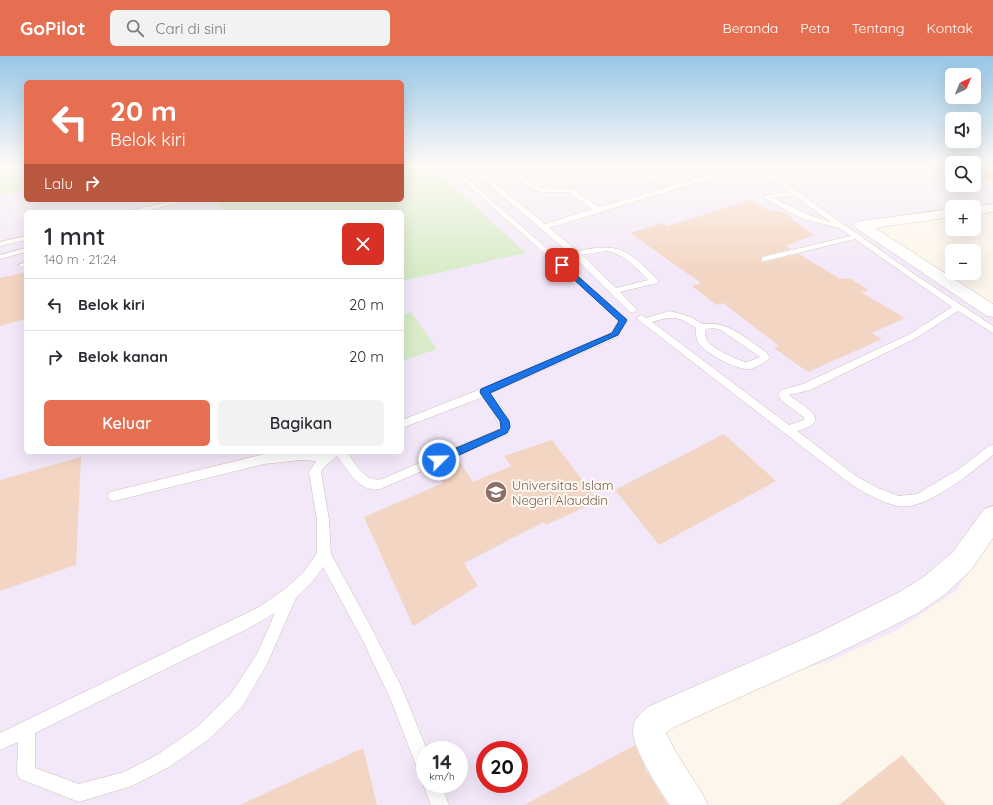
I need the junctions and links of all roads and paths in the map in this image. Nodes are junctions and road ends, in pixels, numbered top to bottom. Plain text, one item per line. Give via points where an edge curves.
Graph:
1 (489, 201) edge
2 (512, 201) edge
3 (585, 201) edge
4 (628, 201) edge
5 (774, 201) edge
6 (805, 201) edge
7 (178, 202) edge
8 (993, 208) edge
9 (141, 210) edge
10 (598, 210) junction
11 (981, 210) edge
12 (945, 214) edge
13 (544, 227) junction
14 (843, 227) junction
15 (856, 237) junction
16 (24, 238) edge
17 (0, 244) edge
18 (24, 251) edge
19 (576, 254) junction
20 (0, 257) edge
21 (765, 259) dead end
22 (614, 291) junction
23 (958, 307) junction
24 (633, 310) junction
25 (993, 312) edge
26 (622, 319) junction
27 (643, 320) junction
28 (701, 327) junction
29 (993, 330) edge
30 (484, 392) junction
31 (404, 423) edge
32 (787, 430) junction
33 (993, 449) edge
34 (343, 454) edge
35 (331, 455) edge
36 (114, 496) dead end
37 (993, 517) edge
38 (324, 555) junction
39 (290, 594) junction
40 (27, 729) junction
41 (0, 742) edge
42 (416, 744) edge
43 (435, 793) edge
44 (440, 805) edge
45 (690, 805) edge

1 - 26 lane
2 - 13 lane
3 - 10 lane
4 - 10 lane
5 - 14 lane via 806,217
6 - 14 lane
7 - 9 lane
8 - 11 street
10 - 13 lane
12 - 25 street via 861,225
13 - 19 lane
14 - 15 lane
15 - 21 lane
15 - 23 lane
16 - 17 lane
18 - 20 lane
19 - 22 lane
19 - 22 lane via 600,249 616,250 654,281
22 - 24 lane
23 - 29 lane
23 - 32 lane via 914,336 806,387 785,393 785,398 810,418 810,422 805,425
24 - 26 lane via 622,311 619,314
24 - 27 lane via 641,315
26 - 27 lane via 634,323
26 - 30 lane via 614,335
27 - 28 lane via 670,314 688,319
27 - 32 lane
28 - 28 lane via 713,325 724,328 763,354 765,358 748,366 737,362 707,346 701,338
30 - 31 lane
30 - 34 lane via 505,421 504,431 383,484 373,485 363,480
32 - 33 lane via 852,479 874,492 899,501 923,496 963,472
35 - 36 lane via 264,459
35 - 38 lane via 315,472 323,520
37 - 45 street via 962,561 935,585 908,602 830,642 663,716 651,724 649,736 655,750
38 - 39 lane via 308,578
38 - 42 lane via 368,634
39 - 40 lane via 240,625
39 - 40 lane via 262,659 236,701 202,734 163,760 126,780 79,793 26,773
40 - 41 lane
43 - 44 lane

